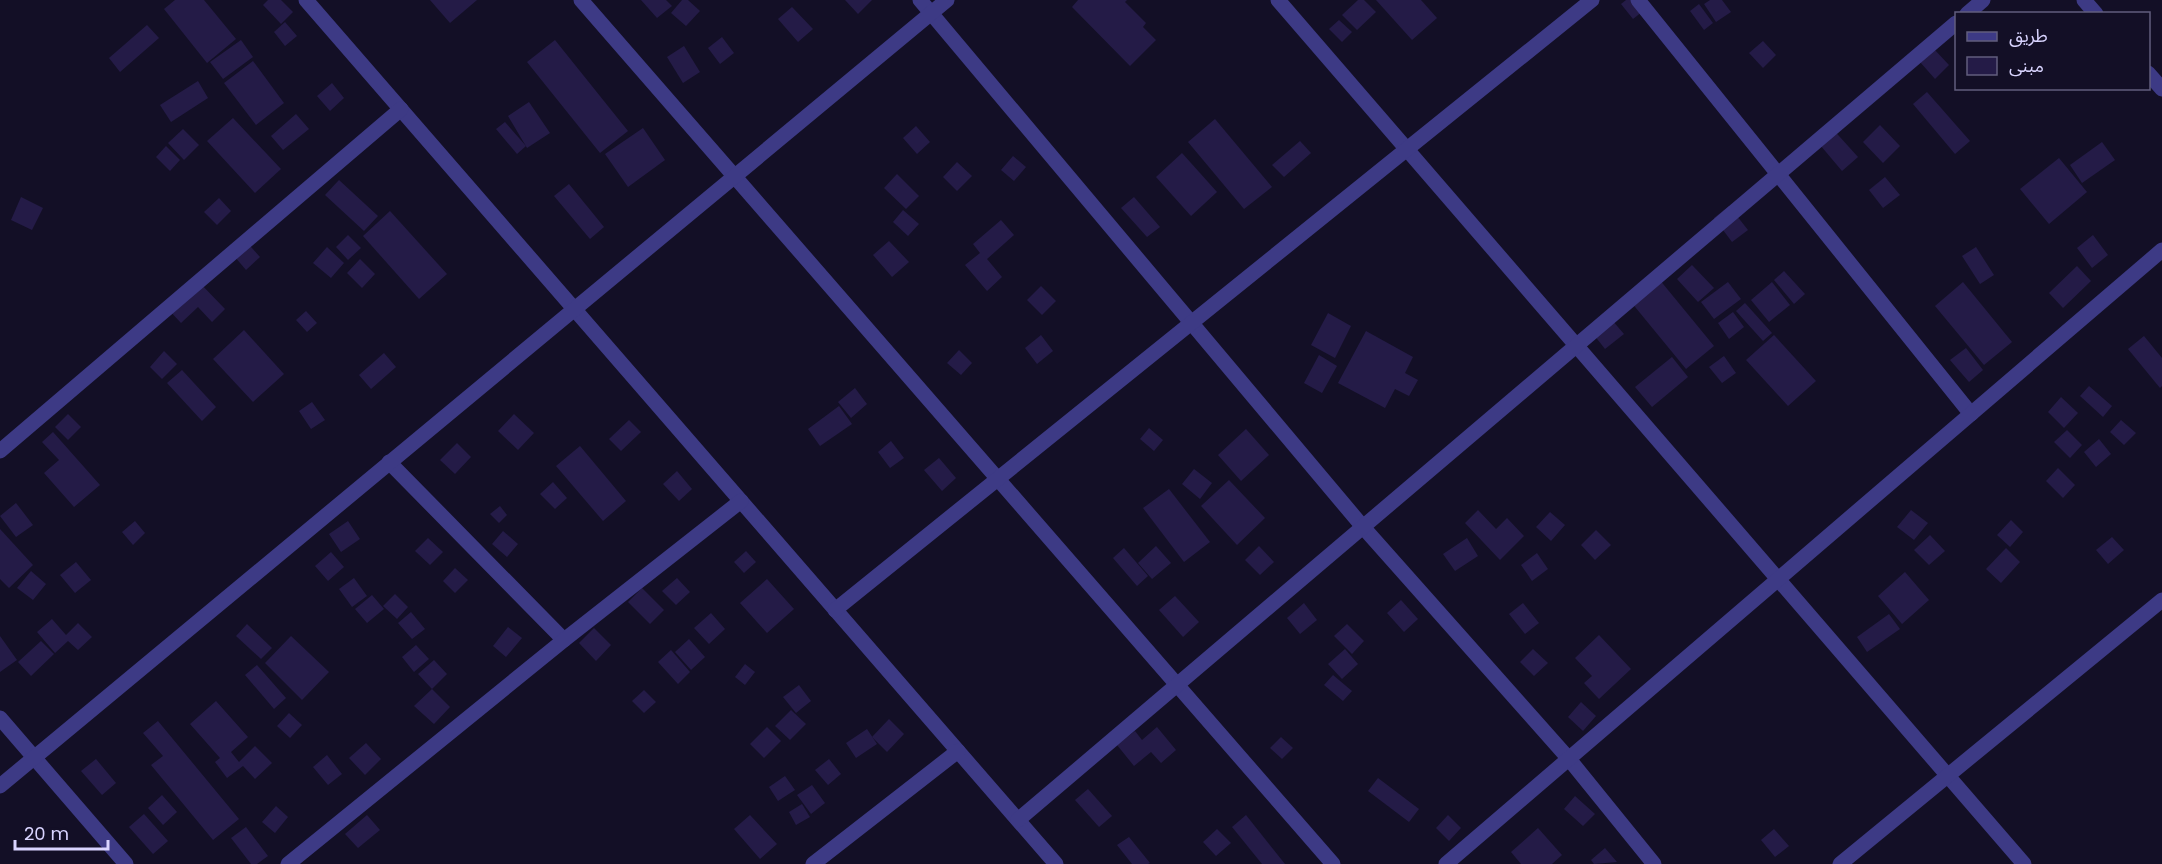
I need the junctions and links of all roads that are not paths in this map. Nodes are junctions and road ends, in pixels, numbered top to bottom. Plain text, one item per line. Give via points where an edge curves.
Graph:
1 (306, 0) edge
2 (581, 0) edge
3 (920, 0) edge
4 (947, 0) edge
5 (1278, 0) edge
6 (1592, 0) edge
7 (1638, 0) edge
8 (1983, 0) edge
9 (2084, 0) edge
10 (1969, 12) edge
11 (2094, 12) edge
12 (932, 13) junction
13 (1955, 23) edge
14 (2150, 75) edge
15 (2162, 88) edge
16 (401, 109) junction
17 (1406, 149) junction
18 (1778, 174) junction
19 (735, 175) junction
20 (2162, 250) edge
21 (574, 308) junction
22 (1191, 323) junction
23 (1576, 346) junction
24 (1971, 414) junction
25 (0, 451) edge
26 (389, 462) junction
27 (999, 479) junction
28 (741, 501) junction
29 (1363, 527) junction
30 (1778, 579) junction
31 (2162, 600) edge
32 (836, 610) junction
33 (564, 640) junction
34 (1178, 685) junction
35 (0, 718) edge
36 (958, 751) junction
37 (35, 757) junction
38 (1569, 759) junction
39 (1947, 776) junction
40 (0, 786) edge
41 (1018, 820) junction
42 (126, 864) edge
43 (288, 864) edge
44 (813, 864) edge
45 (1056, 864) edge
46 (1333, 864) edge
47 (1446, 864) edge
48 (1654, 864) edge
49 (1840, 864) edge
50 (2024, 864) edge

1 - 16 street
2 - 19 street
3 - 12 street
4 - 12 street
5 - 17 street
6 - 17 street
7 - 18 street
8 - 10 street
9 - 11 street
12 - 19 street
12 - 22 street
13 - 18 street
14 - 15 street
16 - 21 street
16 - 25 street
17 - 22 street
17 - 23 street
18 - 23 street
18 - 24 street
19 - 21 street
19 - 27 street
20 - 24 street
21 - 26 street
21 - 28 street
22 - 27 street
22 - 29 street
23 - 29 street
23 - 30 street
24 - 30 street
26 - 33 street
26 - 37 street
27 - 32 street
27 - 34 street
28 - 32 street
28 - 33 street
29 - 34 street
29 - 38 street
30 - 38 street
30 - 39 street
31 - 39 street
32 - 36 street
33 - 43 street
34 - 41 street
34 - 46 street
35 - 37 street
36 - 41 street
36 - 44 street
37 - 40 street
37 - 42 street
38 - 47 street
38 - 48 street
39 - 49 street
39 - 50 street
41 - 45 street

